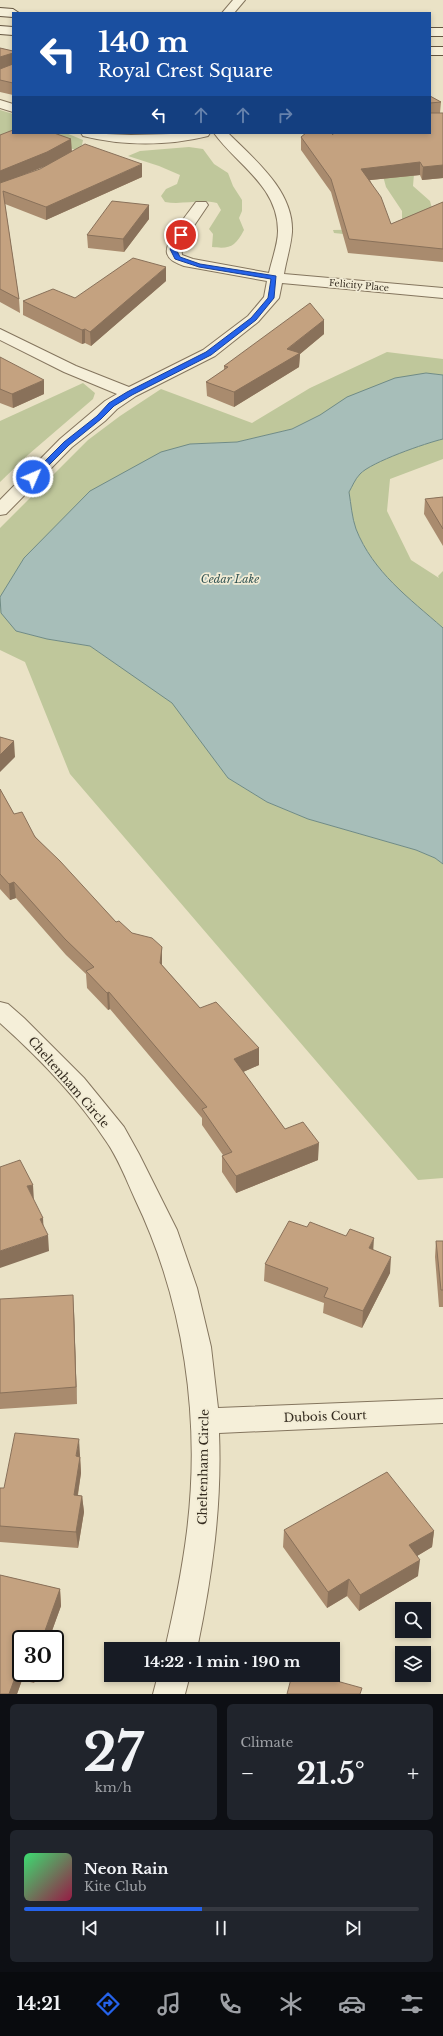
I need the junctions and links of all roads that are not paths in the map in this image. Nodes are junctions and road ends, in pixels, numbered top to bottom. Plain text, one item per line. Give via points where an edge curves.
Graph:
1 (239, 0) edge
2 (0, 12) edge
3 (229, 12) edge
4 (12, 13) edge
5 (0, 30) edge
6 (12, 31) edge
7 (431, 32) edge
8 (443, 32) edge
9 (431, 51) edge
10 (443, 51) edge
11 (0, 104) edge
12 (12, 108) edge
13 (193, 134) edge
14 (222, 134) edge
15 (93, 135) edge
16 (90, 147) edge
17 (201, 205) dead end
18 (274, 278) junction
19 (443, 293) edge
20 (0, 334) edge
21 (130, 393) junction
22 (0, 510) edge
23 (0, 1010) edge
24 (443, 1411) edge
25 (206, 1421) junction
26 (183, 1642) edge
27 (172, 1682) edge
28 (169, 1694) edge

1 - 3 street
2 - 4 street
5 - 6 street
7 - 8 street
9 - 10 street
11 - 12 street
13 - 15 street via 124,140
14 - 18 street via 265,179 280,204 285,232
15 - 16 street via 94,144
17 - 18 street, Felicity Place via 174,245 174,254 177,258 199,266
18 - 19 street, Felicity Place
18 - 21 street via 271,298 253,319 234,335 209,353
20 - 21 street via 70,369
21 - 22 street via 111,405 66,443
23 - 25 street, Cheltenham Circle via 27,1033 70,1079 115,1135 153,1204 173,1254 189,1308 200,1366
24 - 25 street, Dubois Court
25 - 26 street, Cheltenham Circle via 203,1524
27 - 28 street

